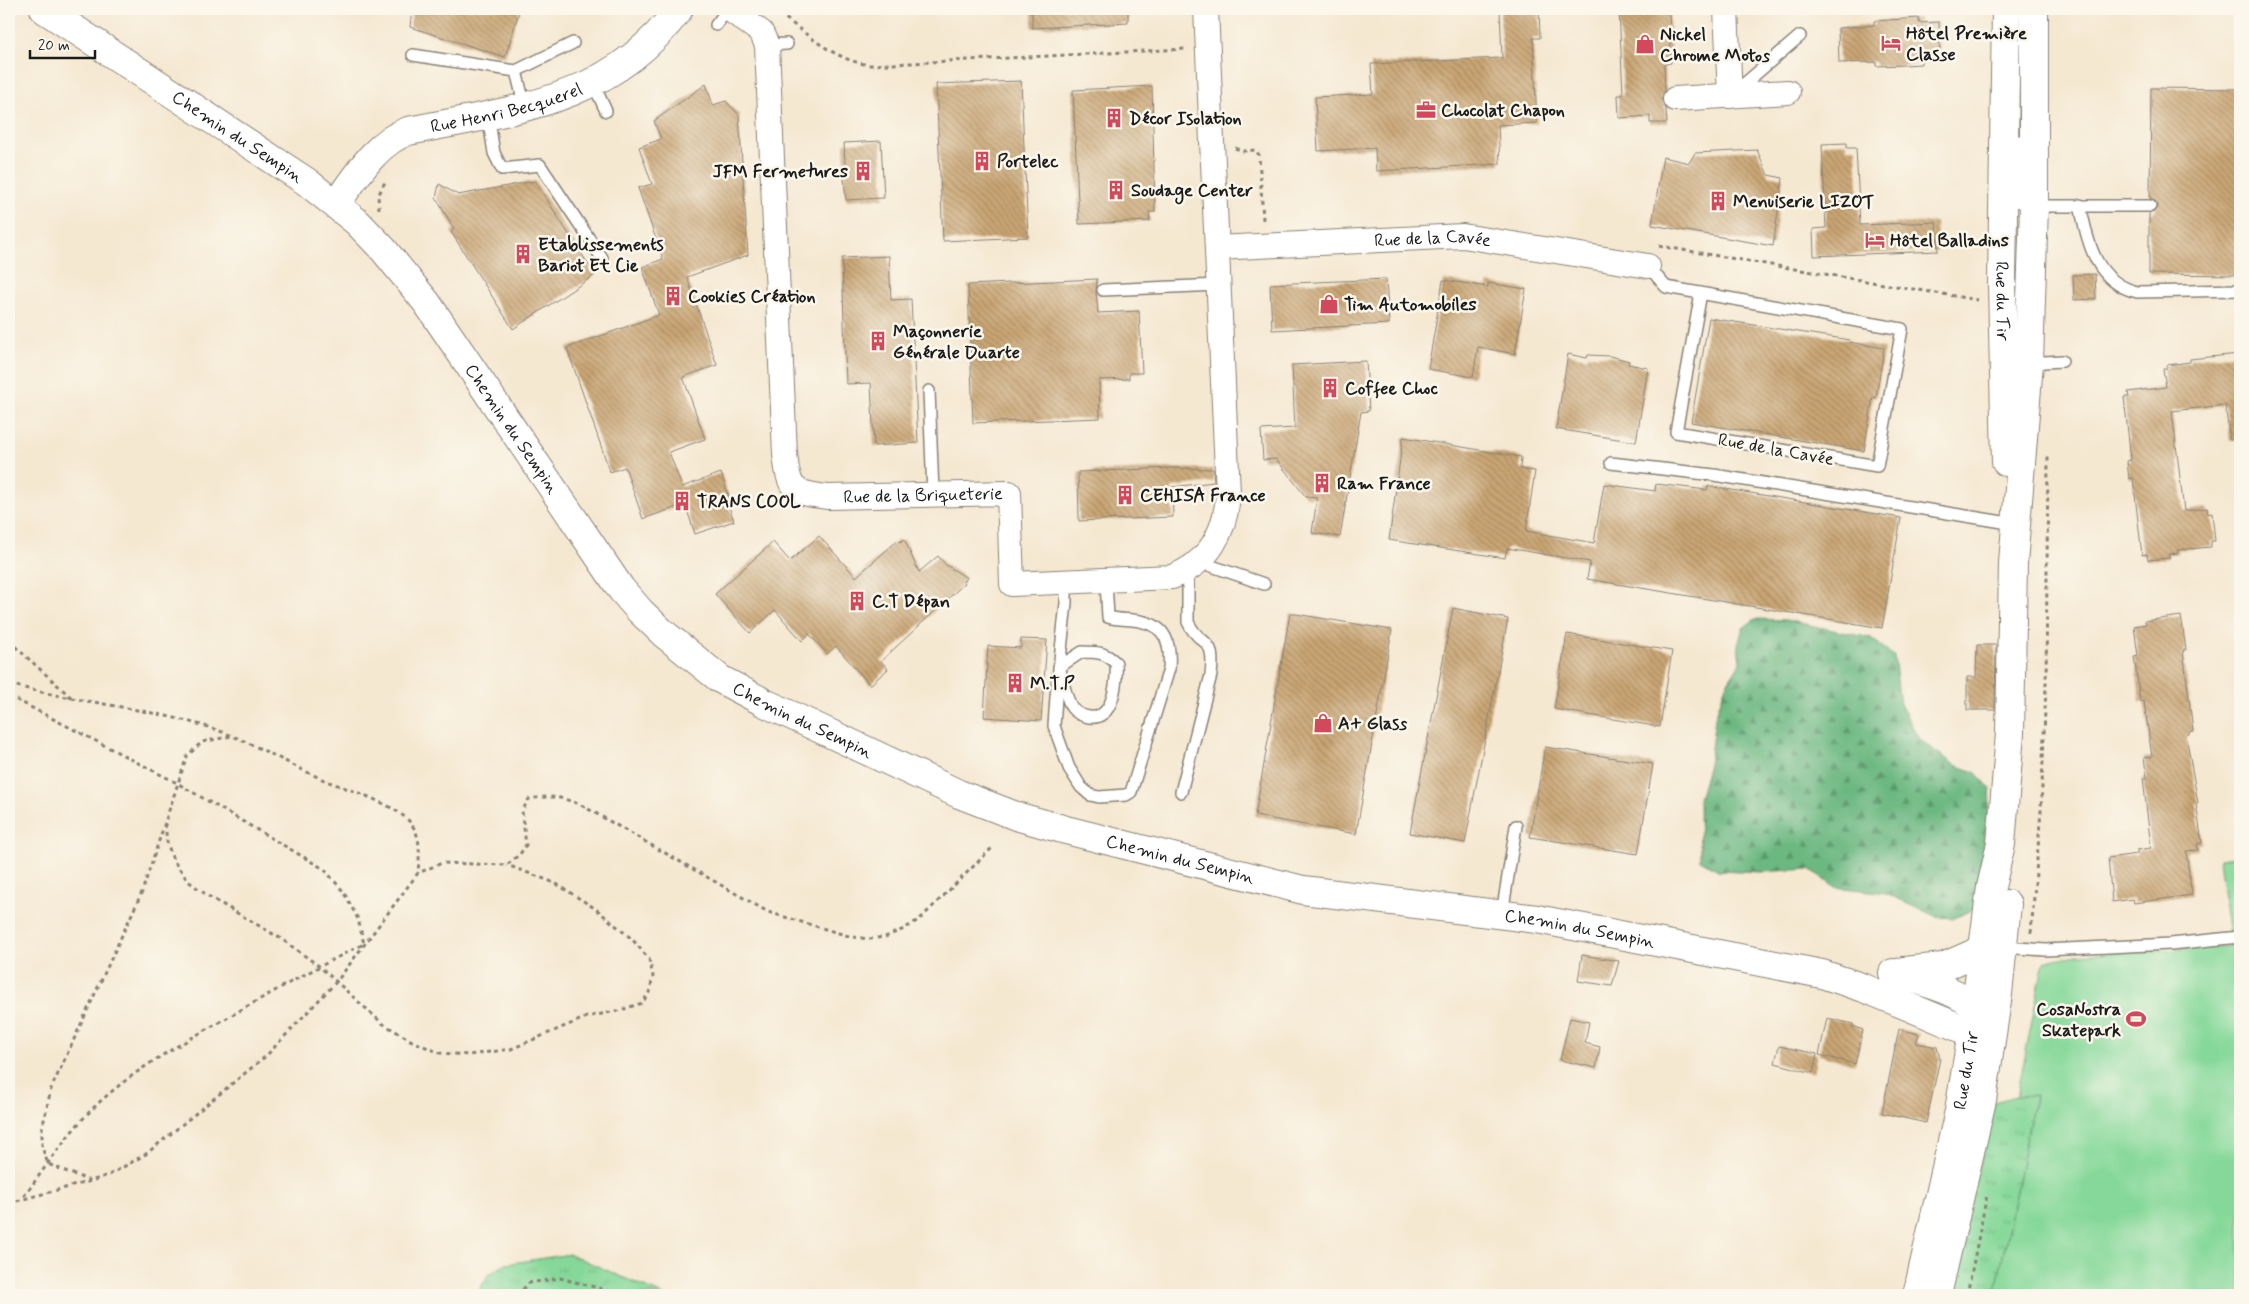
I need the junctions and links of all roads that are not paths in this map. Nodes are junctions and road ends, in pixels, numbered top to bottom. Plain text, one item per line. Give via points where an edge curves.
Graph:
1 (44, 9) edge
2 (680, 9) edge
3 (1206, 9) edge
4 (1726, 9) edge
5 (2034, 9) edge
6 (2011, 13) edge
7 (724, 14) edge
8 (1800, 36) dead end
9 (573, 43) dead end
10 (413, 55) dead end
11 (516, 71) junction
12 (2033, 82) junction
13 (593, 83) junction
14 (1788, 92) dead end
15 (1730, 96) junction
16 (1675, 99) dead end
17 (525, 107) junction
18 (606, 111) dead end
19 (488, 115) junction
20 (336, 204) junction
21 (2002, 206) junction
22 (2034, 206) junction
23 (2080, 206) junction
24 (2150, 206) dead end
25 (1217, 248) junction
26 (602, 258) dead end
27 (1648, 266) joint
28 (1219, 285) junction
29 (1103, 290) dead end
30 (2240, 290) edge
31 (1701, 293) junction
32 (2062, 361) dead end
33 (2016, 364) junction
34 (929, 391) dead end
35 (1611, 463) dead end
36 (933, 493) junction
37 (2010, 524) junction
38 (2013, 563) junction
39 (1194, 566) junction
40 (1106, 581) junction
41 (1066, 582) junction
42 (1264, 584) dead end
43 (1059, 667) junction
44 (1181, 792) dead end
45 (1516, 826) dead end
46 (1502, 914) junction
47 (2240, 937) edge
48 (1994, 948) junction
49 (1892, 973) junction
50 (1822, 974) junction
51 (1974, 1021) junction
52 (1950, 1237) junction
53 (1917, 1295) edge
54 (1937, 1295) edge

1 - 20 street, Chemin du Sempin
2 - 13 street, Rue Henri Becquerel via 626,63
3 - 25 street
4 - 15 street
5 - 12 street, Rue du Tir
6 - 12 street, Rue du Tir via 2023,25
6 - 21 street, Rue du Tir
6 - 22 street via 2017,86 2018,189
7 - 36 street, Rue de la Briqueterie via 762,32 777,45 787,476 805,495 828,498
8 - 15 lane
9 - 11 lane
10 - 11 lane
11 - 17 lane
12 - 22 street, Rue du Tir
13 - 17 street, Rue Henri Becquerel via 567,95
13 - 18 lane
14 - 15 street
15 - 16 street
17 - 19 street, Rue Henri Becquerel
19 - 20 street, Rue Henri Becquerel via 396,136 376,151
19 - 26 lane via 494,153 502,169 540,166
20 - 46 street, Chemin du Sempin via 383,248 427,302 620,589 663,633 720,679 764,703 959,794 1024,818 1303,890
21 - 22 lane
21 - 33 street, Rue du Tir
22 - 23 lane
22 - 33 street, Rue du Tir
23 - 24 lane
23 - 30 lane via 2088,245 2110,279 2123,289 2137,292
25 - 27 street, Rue de la Cavée via 1462,236
25 - 28 street
27 - 31 lane via 1666,287
28 - 29 lane
28 - 39 street via 1227,507 1213,545
31 - 31 lane, Rue de la Cavée via 1676,432 1877,466 1902,329
32 - 33 lane
33 - 37 street, Rue du Tir via 2007,492
33 - 38 street, Rue du Tir
34 - 36 lane
35 - 37 lane via 1714,475
36 - 41 street, Rue de la Briqueterie via 1009,493 1012,584
37 - 38 street, Rue du Tir
38 - 48 street, Rue du Tir via 2009,742 2001,844 1991,887
39 - 40 street, Rue de la Briqueterie via 1172,577
39 - 42 lane
39 - 44 lane via 1188,622 1212,650 1212,661
40 - 41 street, Rue de la Briqueterie
40 - 43 lane via 1108,617 1149,623 1166,638 1171,651 1169,669 1131,792 1126,795 1090,795 1069,768 1054,726
41 - 43 lane
43 - 43 lane via 1082,652 1107,654 1116,662 1117,678 1102,716 1082,715 1072,708
45 - 46 lane
46 - 50 street, Chemin du Sempin
47 - 48 lane via 2045,950
48 - 49 street, Chemin du Sempin via 1943,967
48 - 51 street, Rue du Tir
48 - 52 street, Rue du Tir via 1982,1100
49 - 50 street, Chemin du Sempin
49 - 51 street, Chemin du Sempin via 1954,992
50 - 51 street, Chemin du Sempin via 1965,1028
51 - 52 street via 1983,1018 1984,1024 1959,1164
51 - 53 street, Rue du Tir via 1959,1111
52 - 54 street, Rue du Tir

